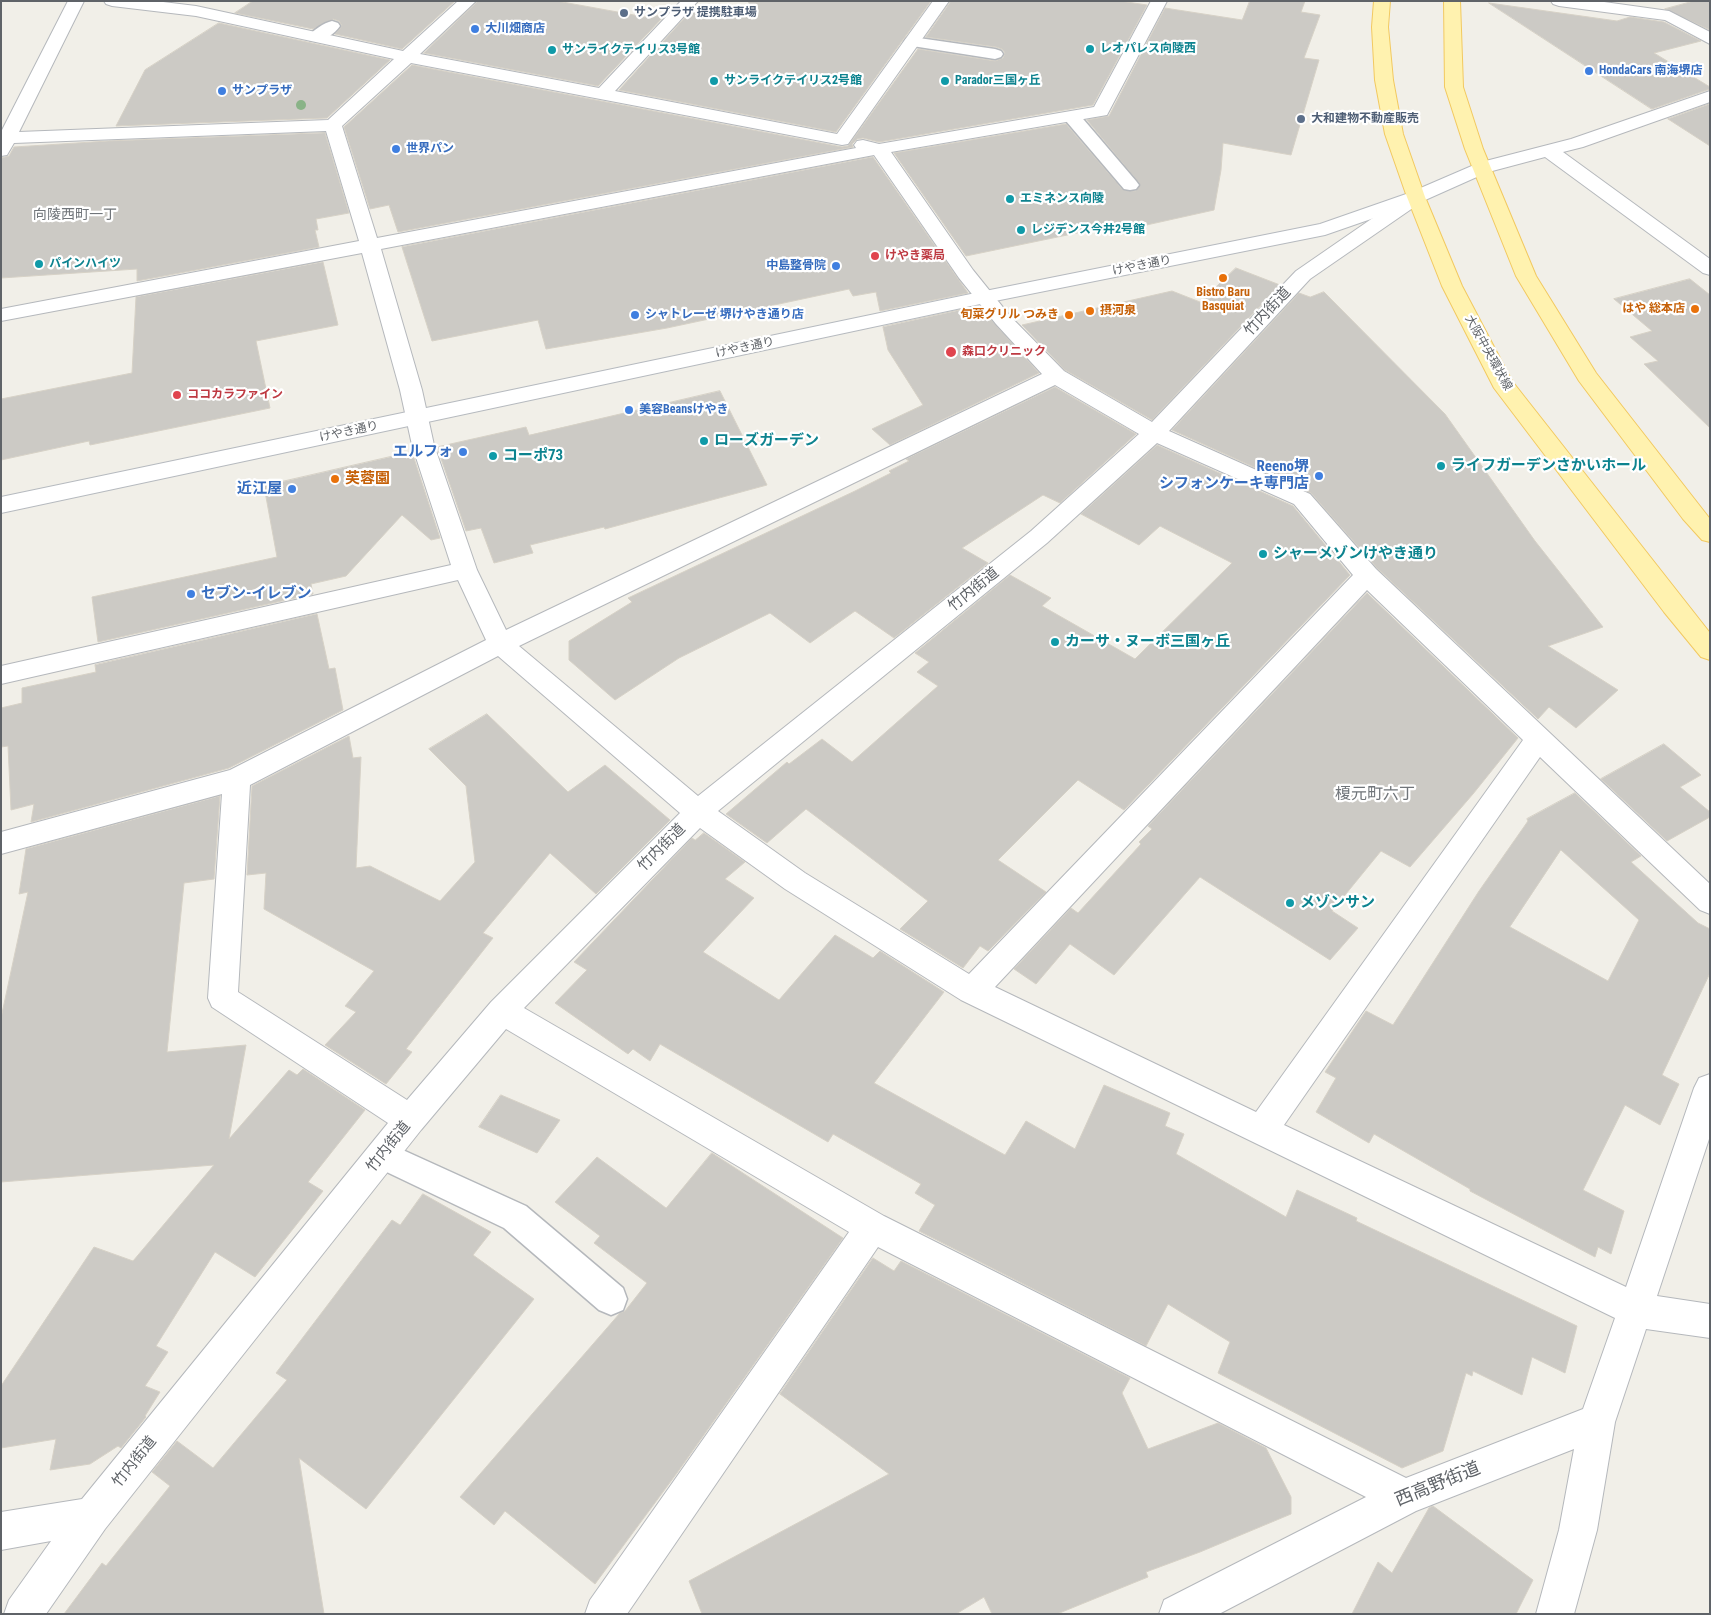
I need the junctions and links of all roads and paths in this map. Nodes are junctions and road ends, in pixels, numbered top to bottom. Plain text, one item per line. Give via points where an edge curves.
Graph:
1 (76, 1) edge
2 (112, 1) edge
3 (468, 1) edge
4 (690, 1) edge
5 (941, 1) edge
6 (1159, 1) edge
7 (1382, 1) edge
8 (1452, 1) edge
9 (1559, 1) edge
10 (203, 6) edge
11 (1670, 9) edge
12 (332, 26) dead end
13 (316, 37) junction
14 (1710, 39) edge
15 (912, 42) junction
16 (995, 54) dead end
17 (407, 56) junction
18 (603, 94) junction
19 (1710, 96) edge
20 (1072, 116) junction
21 (333, 124) junction
22 (842, 140) junction
23 (4, 145) edge
24 (880, 150) junction
25 (1549, 151) junction
26 (1481, 168) junction
27 (1130, 185) dead end
28 (1416, 197) junction
29 (370, 246) junction
30 (1710, 269) edge
31 (985, 297) junction
32 (1, 315) edge
33 (1056, 376) junction
34 (416, 417) junction
35 (1154, 433) junction
36 (1, 505) edge
37 (1710, 534) edge
38 (464, 570) junction
39 (1367, 575) junction
40 (500, 644) junction
41 (1710, 651) edge
42 (1, 675) edge
43 (1539, 738) junction
44 (237, 779) junction
45 (698, 812) junction
46 (2, 848) edge
47 (1710, 902) edge
48 (972, 991) junction
49 (502, 1011) junction
50 (1710, 1088) edge
51 (410, 1120) junction
52 (1262, 1130) junction
53 (382, 1155) junction
54 (872, 1227) junction
55 (611, 1299) dead end
56 (1636, 1310) junction
57 (1710, 1321) edge
58 (1597, 1422) junction
59 (1404, 1497) junction
60 (92, 1516) junction
61 (1, 1531) edge
62 (23, 1614) edge
63 (604, 1614) edge
64 (1178, 1614) edge
65 (1555, 1614) edge

1 - 23 street
2 - 10 street
3 - 17 street
4 - 18 street
5 - 15 street
6 - 20 street via 1101,111
7 - 28 main road, 大阪中央環状線 via 1380,27 1384,80 1394,134
8 - 26 main road via 1454,87
9 - 11 street
10 - 13 street
11 - 14 street
12 - 13 lane
13 - 17 street
15 - 16 lane
15 - 22 street
17 - 18 street
17 - 21 street
18 - 22 street
19 - 25 street, けやき通り
20 - 24 street
20 - 27 lane
21 - 23 street
21 - 29 street
22 - 24 street
24 - 29 street
24 - 31 street
25 - 26 street, けやき通り
25 - 30 street
26 - 28 street, けやき通り
26 - 37 main road via 1526,276 1587,376
28 - 31 street, けやき通り via 1325,229
28 - 35 street, 竹内街道 via 1303,274
28 - 41 main road, 大阪中央環状線 via 1452,286 1502,383
29 - 32 street
29 - 34 street
31 - 33 street
31 - 34 street, けやき通り
33 - 35 street
33 - 40 street
34 - 36 street, けやき通り
34 - 38 street
35 - 39 street via 1302,499
35 - 45 street, 竹内街道 via 1039,537
38 - 40 street
38 - 42 street
39 - 43 street
39 - 48 street
40 - 44 street
40 - 45 street
43 - 47 street
43 - 52 street
44 - 46 street
44 - 51 street via 223,998
45 - 48 street via 795,881
45 - 49 street, 竹内街道
48 - 52 street
49 - 51 street, 竹内街道
49 - 54 street
50 - 56 street
51 - 53 street, 竹内街道
52 - 56 street
53 - 55 lane via 515,1217
53 - 60 street, 竹内街道
54 - 59 street
54 - 63 street
56 - 57 street
56 - 58 street
58 - 59 street, 西高野街道
58 - 65 street via 1578,1530
59 - 64 street, 西高野街道
60 - 61 street
60 - 62 street, 竹内街道

